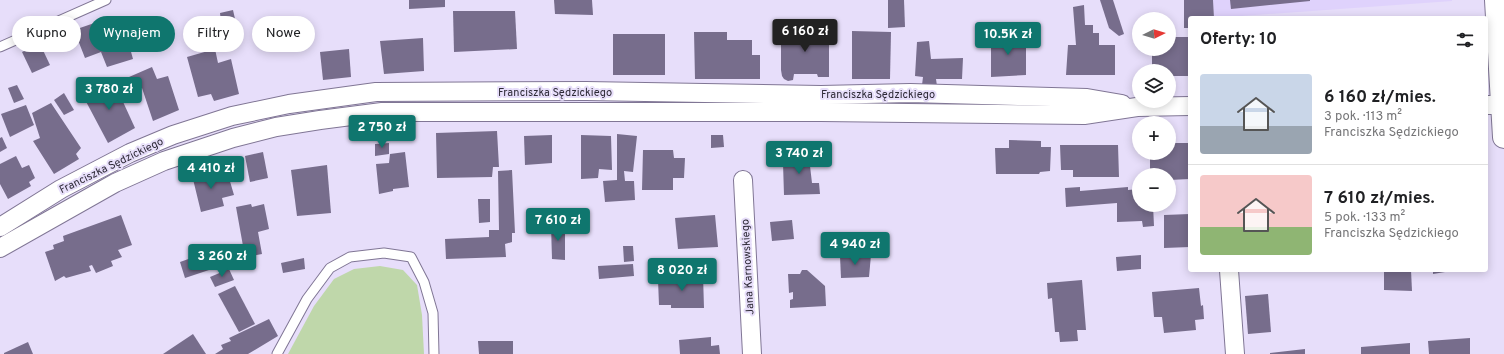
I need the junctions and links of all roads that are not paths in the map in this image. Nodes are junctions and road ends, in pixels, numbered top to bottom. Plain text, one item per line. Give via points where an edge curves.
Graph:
1 (106, 0) edge
2 (1496, 0) edge
3 (0, 47) edge
4 (1494, 105) edge
5 (1132, 106) edge
6 (1176, 106) edge
7 (1188, 106) edge
8 (1132, 108) edge
9 (1504, 137) edge
10 (743, 180) dead end
11 (0, 227) edge
12 (0, 248) edge
13 (1229, 272) edge
14 (277, 354) edge
15 (434, 354) edge
16 (752, 354) edge
17 (1235, 354) edge

1 - 3 lane
2 - 4 street
4 - 9 street
5 - 11 street, Franciszka Sędzickiego via 1087,98 910,94 376,92 282,105 232,116 173,135 130,153
6 - 7 street, Franciszka Sędzickiego
8 - 12 street, Franciszka Sędzickiego via 1084,115 382,112 276,127 164,161 115,183
10 - 16 street, Jana Karnowskiego
13 - 17 street
14 - 15 lane via 311,293 330,268 350,257 384,253 411,257 424,282 433,313

